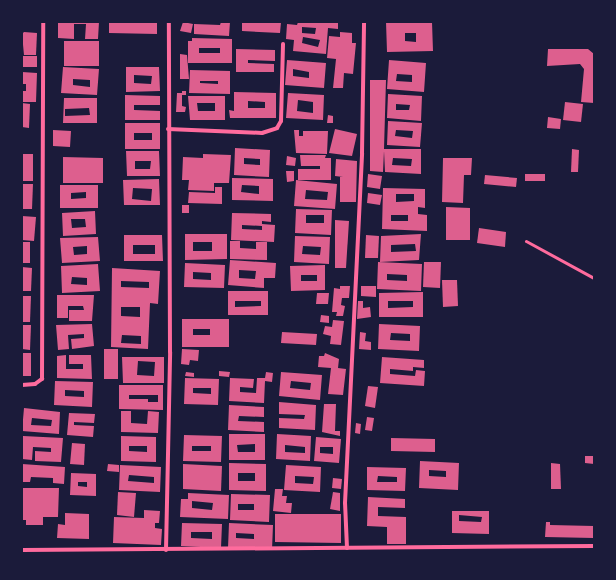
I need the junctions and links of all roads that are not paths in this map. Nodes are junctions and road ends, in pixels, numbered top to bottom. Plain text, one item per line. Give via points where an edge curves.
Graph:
1 (43, 22) edge
2 (169, 22) edge
3 (364, 22) edge
4 (284, 44) dead end
5 (168, 129) junction
6 (526, 241) dead end
7 (594, 278) edge
8 (22, 385) edge
9 (594, 546) edge
10 (347, 548) junction
11 (22, 550) edge
12 (166, 550) junction

1 - 8 street via 42,379 35,384
2 - 5 street
3 - 10 street via 362,153 345,503
4 - 5 street via 281,121 277,128 262,133
5 - 12 street via 170,352
6 - 7 lane
9 - 10 street
10 - 12 street
11 - 12 street

